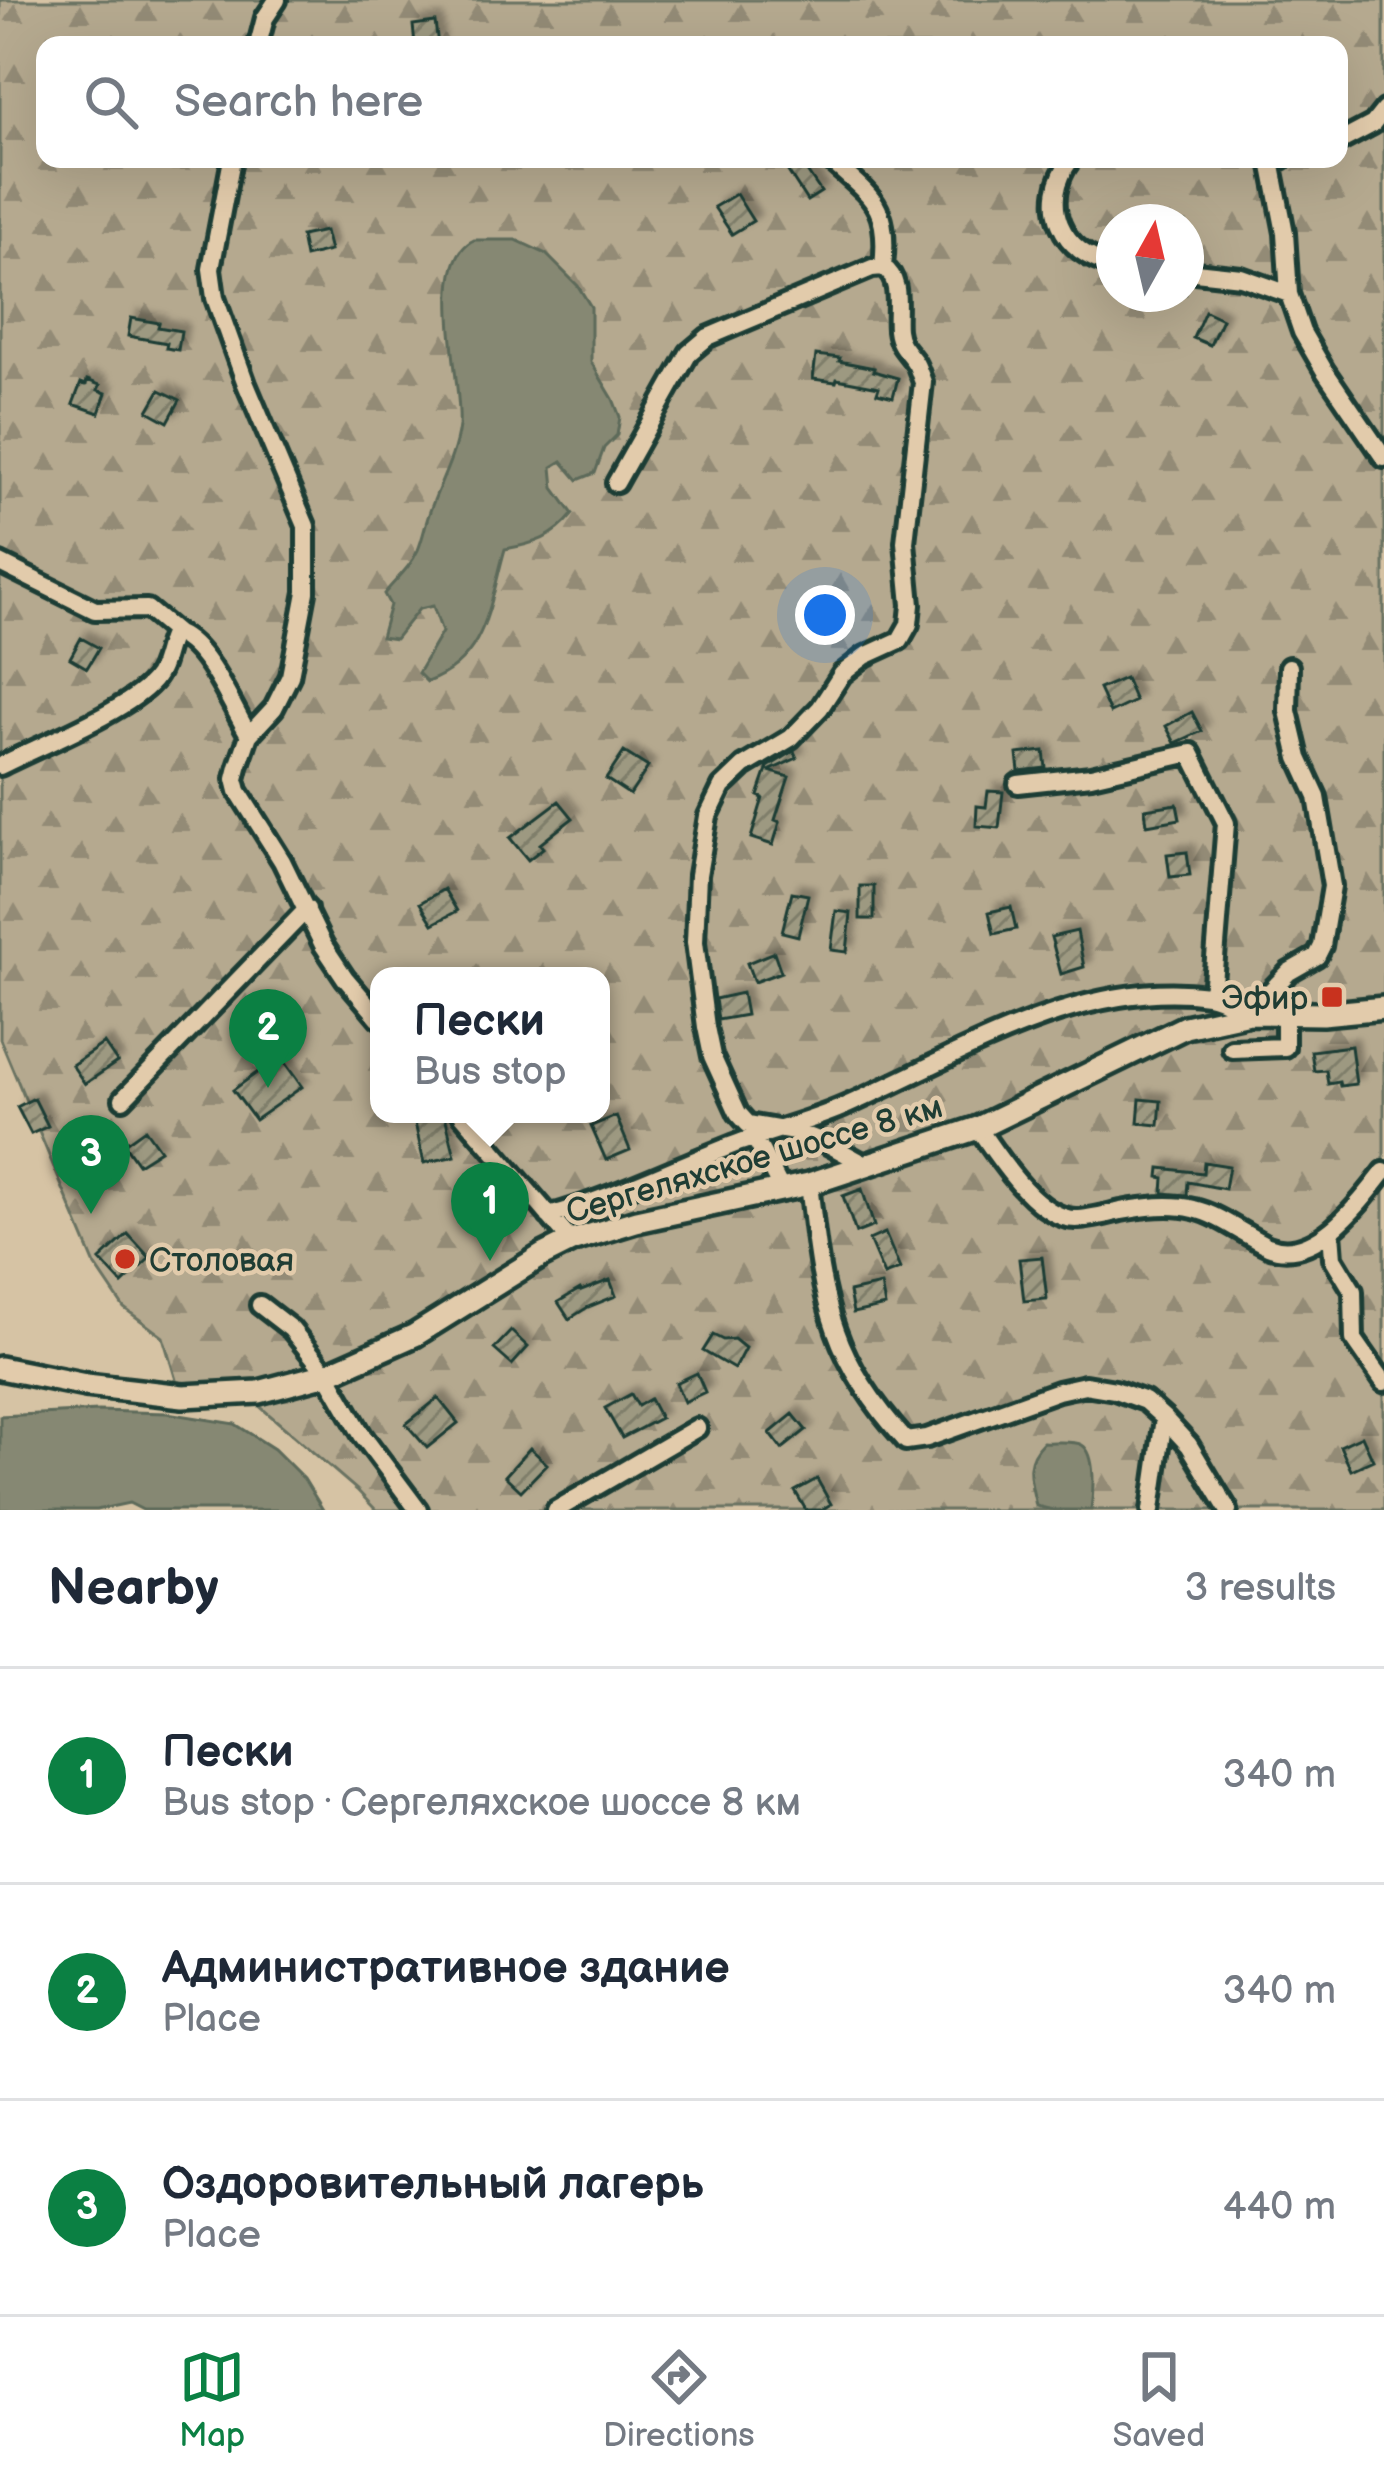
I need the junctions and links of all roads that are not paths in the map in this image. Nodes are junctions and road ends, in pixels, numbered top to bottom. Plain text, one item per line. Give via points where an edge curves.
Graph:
1 (277, 0) edge
2 (261, 36) edge
3 (1384, 110) edge
4 (1348, 137) edge
5 (230, 168) edge
6 (839, 168) edge
7 (1065, 168) edge
8 (1278, 168) edge
9 (1096, 261) edge
10 (883, 267) junction
11 (1204, 273) edge
12 (1289, 294) junction
13 (1384, 458) edge
14 (616, 483) dead end
15 (0, 563) edge
16 (176, 634) junction
17 (1289, 667) dead end
18 (249, 735) junction
19 (0, 766) edge
20 (1018, 784) dead end
21 (307, 910) junction
22 (1212, 995) junction
23 (370, 1007) edge
24 (1384, 1008) edge
25 (1285, 1012) junction
26 (1250, 1013) junction
27 (1232, 1048) dead end
28 (123, 1099) dead end
29 (470, 1123) edge
30 (978, 1128) junction
31 (777, 1130) junction
32 (754, 1137) junction
33 (866, 1165) junction
34 (1384, 1172) edge
35 (808, 1184) junction
36 (782, 1190) junction
37 (550, 1216) junction
38 (1330, 1232) junction
39 (572, 1241) junction
40 (260, 1305) dead end
41 (0, 1368) edge
42 (327, 1374) junction
43 (1384, 1382) edge
44 (1164, 1418) junction
45 (697, 1428) dead end
46 (418, 1510) edge
47 (556, 1510) edge
48 (1151, 1510) edge
49 (1228, 1510) edge

1 - 2 street
3 - 4 street
5 - 18 street via 211,269 215,298 306,526 306,592 290,676
6 - 10 street via 880,212
7 - 9 street via 1054,210 1069,241
8 - 12 street
10 - 14 street via 708,337 689,353
10 - 31 street via 896,281 901,346 923,382 905,542 910,624 900,640 842,674 791,738 722,787 698,875 695,942 712,1056 738,1113 748,1124
11 - 12 street
12 - 13 street via 1324,370
15 - 16 street via 95,610 147,609
16 - 18 street via 219,678
16 - 19 street via 153,682 122,706
17 - 26 street via 1288,711 1317,797 1332,886 1317,956
18 - 21 street via 238,791
20 - 22 street via 1191,753 1226,823
21 - 23 street
21 - 28 street
22 - 26 street
22 - 31 street via 1114,997 1066,1010
24 - 25 main road, Сергеляхское шоссе 8 км
25 - 26 main road, Сергеляхское шоссе 8 км
25 - 27 street via 1285,1047
26 - 30 main road, Сергеляхское шоссе 8 км via 1185,1027
29 - 37 street
30 - 33 main road, Сергеляхское шоссе 8 км
30 - 38 street via 1006,1170 1052,1214 1073,1220 1147,1207 1194,1209 1283,1251
31 - 32 street
31 - 33 street
32 - 36 street
32 - 37 street
33 - 35 main road, Сергеляхское шоссе 8 км
34 - 38 street
35 - 36 main road, Сергеляхское шоссе 8 км
35 - 44 street via 837,1333 906,1441 1085,1385 1145,1401
36 - 39 main road, Сергеляхское шоссе 8 км
37 - 39 street
38 - 43 street via 1333,1258 1353,1292 1354,1339
39 - 42 main road, Сергеляхское шоссе 8 км via 415,1335
40 - 42 street via 292,1329
41 - 42 main road, Сергеляхское шоссе 8 км via 183,1396 259,1392
42 - 46 street
44 - 48 street
44 - 49 street
45 - 47 street

